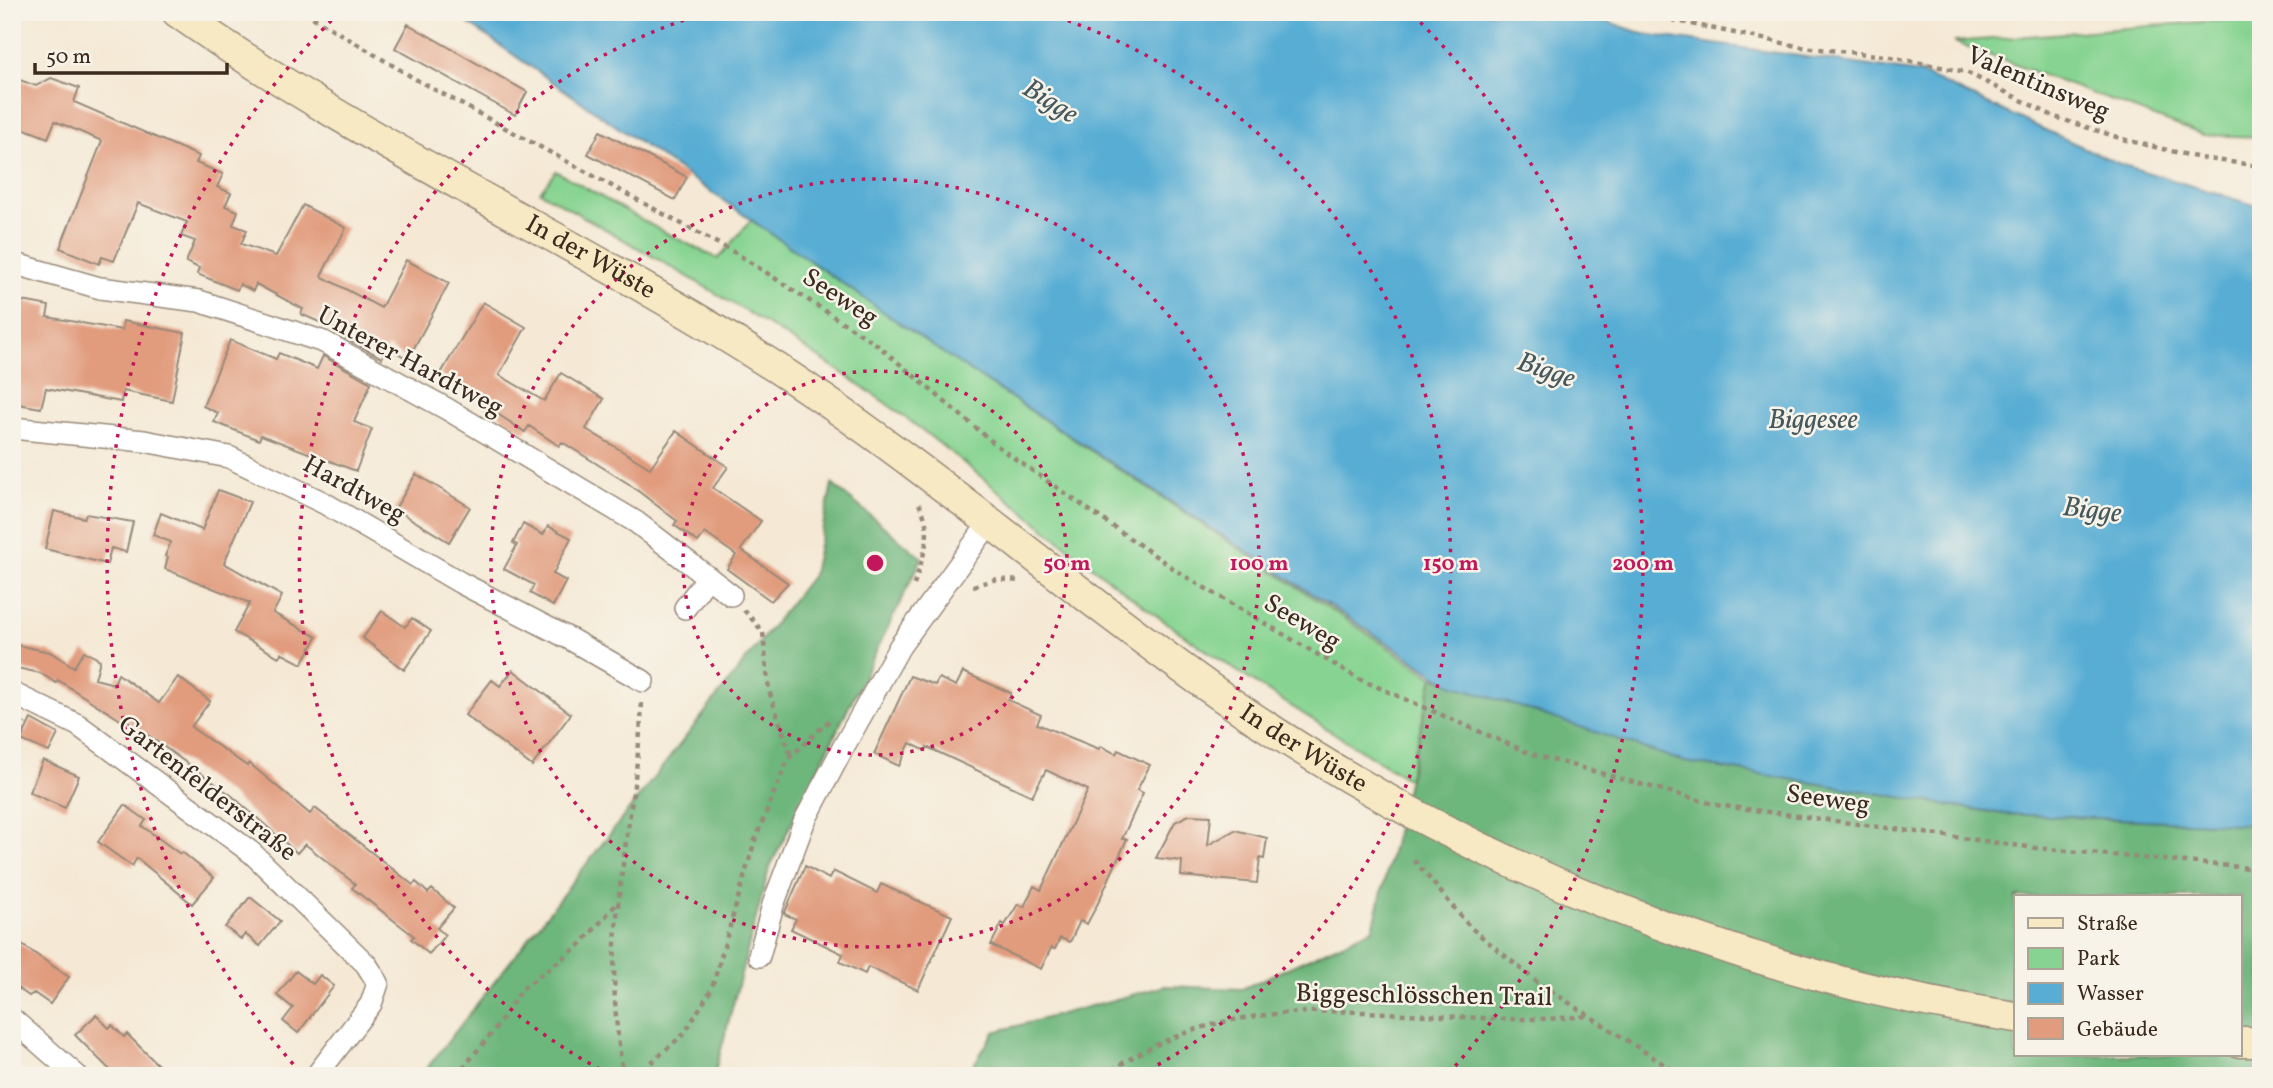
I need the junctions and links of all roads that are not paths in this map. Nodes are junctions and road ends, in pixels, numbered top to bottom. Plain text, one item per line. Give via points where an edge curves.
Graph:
1 (169, 19) edge
2 (12, 262) edge
3 (12, 428) edge
4 (990, 522) junction
5 (708, 577) junction
6 (731, 595) road end
7 (685, 608) dead end
8 (643, 681) road end
9 (12, 693) edge
10 (759, 956) dead end
11 (2014, 1017) edge
12 (12, 1019) edge
13 (2242, 1042) edge
14 (2261, 1042) edge
15 (77, 1076) edge
16 (316, 1076) edge

1 - 4 main road, In der Wüste via 689,314 790,377
2 - 5 street, Unterer Hardtweg via 100,288 199,301 324,342 636,522
3 - 8 street, Hardtweg via 144,440 229,457 324,503
4 - 10 street via 880,681 804,822
4 - 11 main road, In der Wüste via 1227,700 1434,826 1649,920 1821,975
5 - 6 street, Unterer Hardtweg
5 - 7 street
9 - 16 street, Gartenfelderstraße via 78,725 252,853 366,964 378,983 370,1004
12 - 15 street
13 - 14 main road

